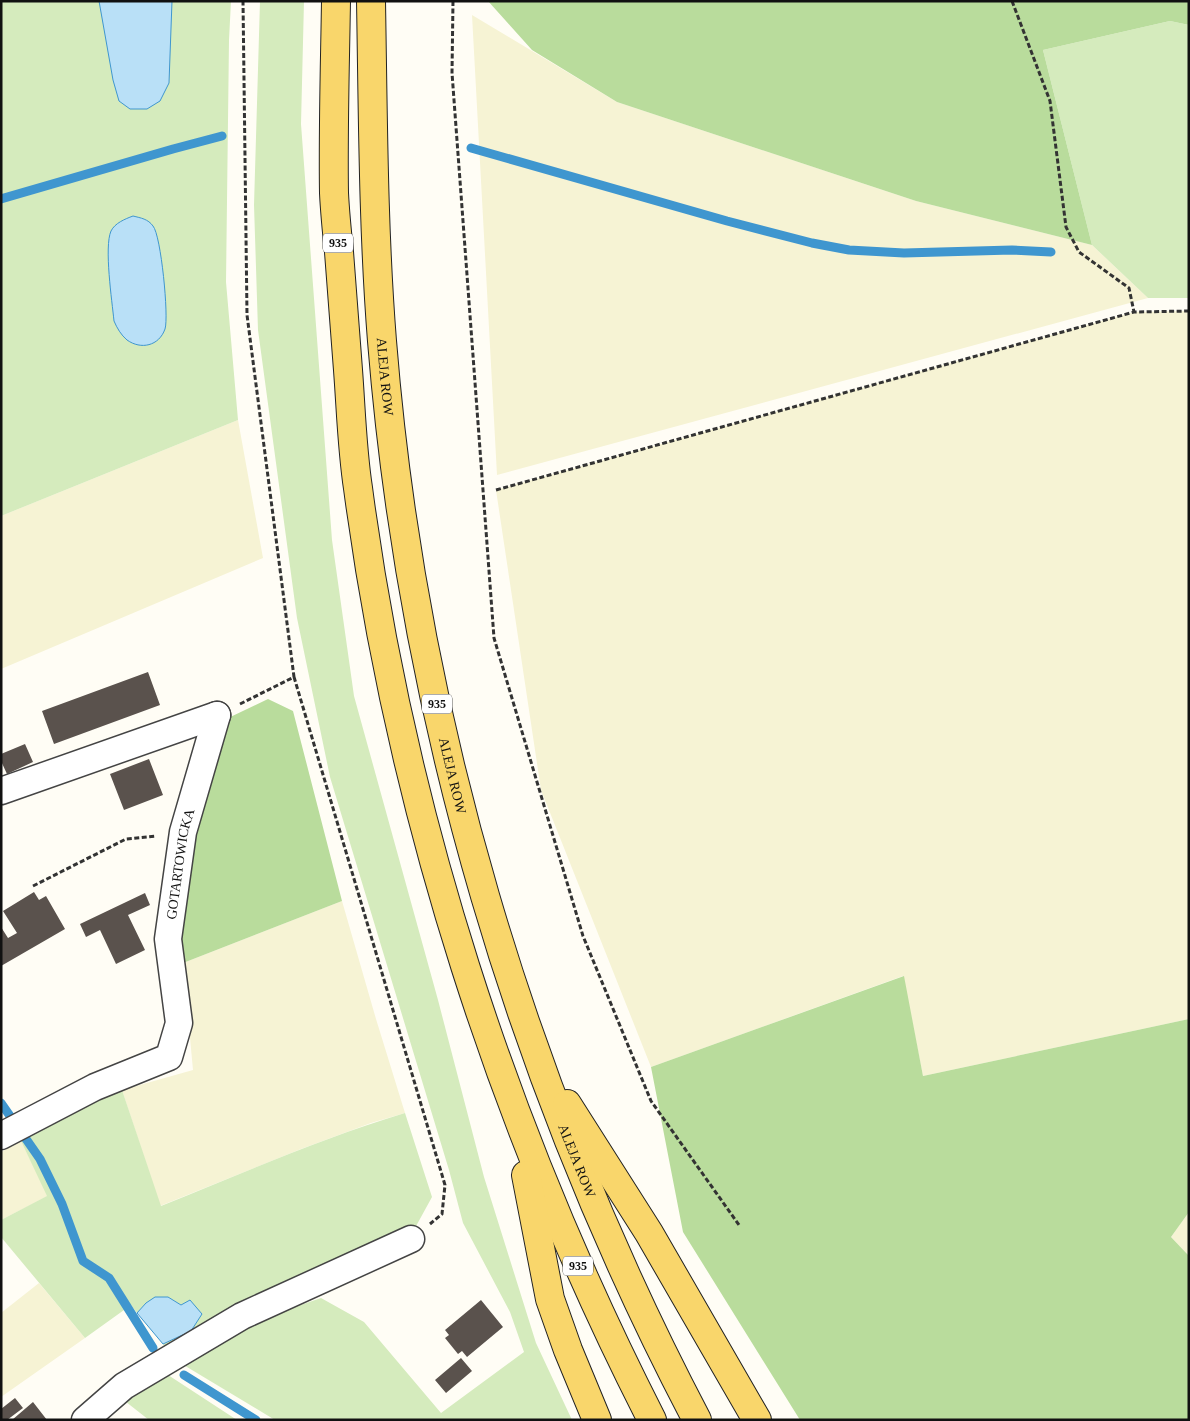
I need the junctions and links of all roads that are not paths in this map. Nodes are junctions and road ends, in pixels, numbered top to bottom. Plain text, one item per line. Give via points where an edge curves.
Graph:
1 (336, 1) edge
2 (371, 1) edge
3 (1, 791) edge
4 (538, 1058) junction
5 (514, 1109) junction
6 (1, 1136) edge
7 (411, 1239) road end
8 (85, 1420) edge
9 (596, 1420) edge
10 (652, 1420) edge
11 (697, 1420) edge
12 (757, 1420) edge

1 - 5 main road, 935 via 334,196 357,484 368,558 394,701 430,848 470,985
2 - 4 main road, ALEJA ROW / 935 via 375,211 382,340 412,575 432,683 466,825 506,965
3 - 6 street, GOTARTOWICKA via 217,715 184,832 168,939 179,1023 169,1057 95,1087
4 - 11 main road, ALEJA ROW / 935 via 609,1237 648,1324
4 - 12 main road via 649,1233
5 - 9 main road via 550,1299
5 - 10 main road, 935 via 574,1258
7 - 8 street via 242,1316 124,1386

